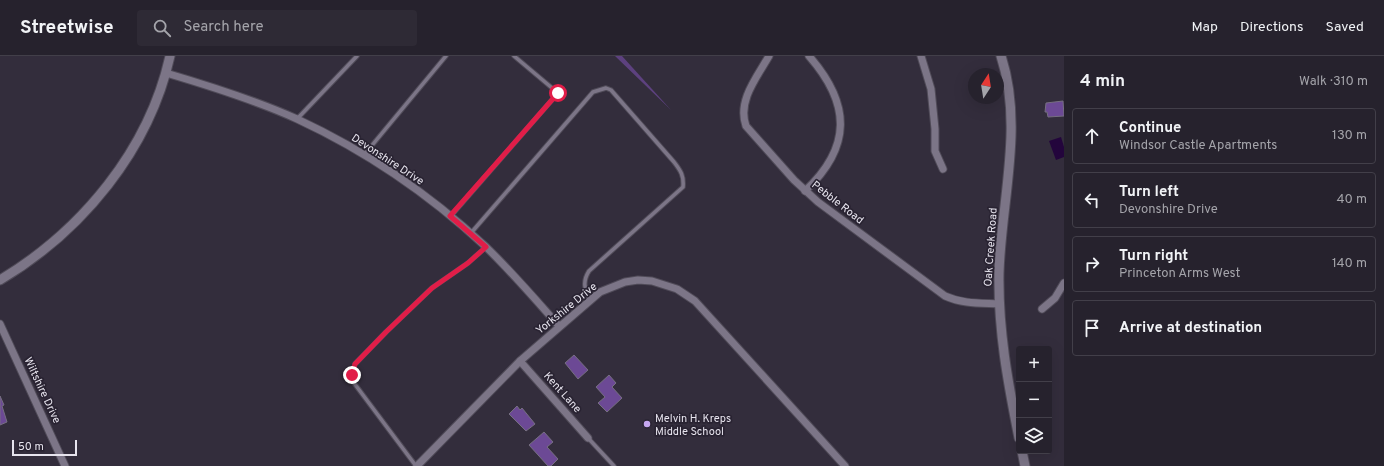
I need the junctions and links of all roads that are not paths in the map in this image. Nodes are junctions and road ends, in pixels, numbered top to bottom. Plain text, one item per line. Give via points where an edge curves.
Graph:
1 (170, 56) edge
2 (357, 56) edge
3 (446, 56) edge
4 (514, 56) edge
5 (769, 56) edge
6 (809, 56) edge
7 (921, 56) edge
8 (1001, 56) edge
9 (166, 73) junction
10 (297, 120) junction
11 (364, 155) junction
12 (942, 169) dead end
13 (805, 191) junction
14 (450, 216) junction
15 (471, 233) junction
16 (486, 247) junction
17 (0, 280) edge
18 (1064, 283) edge
19 (590, 300) junction
20 (999, 304) junction
21 (1042, 309) dead end
22 (0, 324) edge
23 (559, 326) junction
24 (520, 361) junction
25 (1016, 423) edge
26 (588, 438) joint
27 (1023, 454) edge
28 (65, 466) edge
29 (416, 466) edge
30 (614, 466) edge
31 (845, 466) edge
32 (1025, 466) edge

1 - 9 street
2 - 10 lane
3 - 11 lane
4 - 14 lane via 558,93
5 - 13 street, Pebble Road via 745,99 743,117 746,126
6 - 13 street via 820,68 834,94 840,133 836,153
7 - 12 street via 931,89 935,151
8 - 20 street, Oak Creek Road via 1012,123 999,271
9 - 10 street, Devonshire Drive via 254,102
9 - 17 street via 142,130 119,171 106,188 54,242 22,267
10 - 11 street, Devonshire Drive
11 - 14 street, Devonshire Drive via 398,176
13 - 20 street, Pebble Road via 945,296 970,304
14 - 15 street, Devonshire Drive
15 - 16 street, Devonshire Drive
15 - 19 lane via 593,92 606,88 611,90 674,162 683,174 684,181 683,187 589,271 584,288
16 - 23 street, Devonshire Drive
16 - 29 lane via 432,288 386,332 353,369 354,383
18 - 21 street via 1055,298
19 - 23 street, Yorkshire Drive
19 - 31 street, Yorkshire Drive via 612,286 638,280 664,284 687,294
20 - 25 street, Oak Creek Road via 1005,366
22 - 28 street, Wiltshire Drive
23 - 24 street, Yorkshire Drive
24 - 26 street, Kent Lane
24 - 29 street, Yorkshire Drive
26 - 30 lane
27 - 32 street

